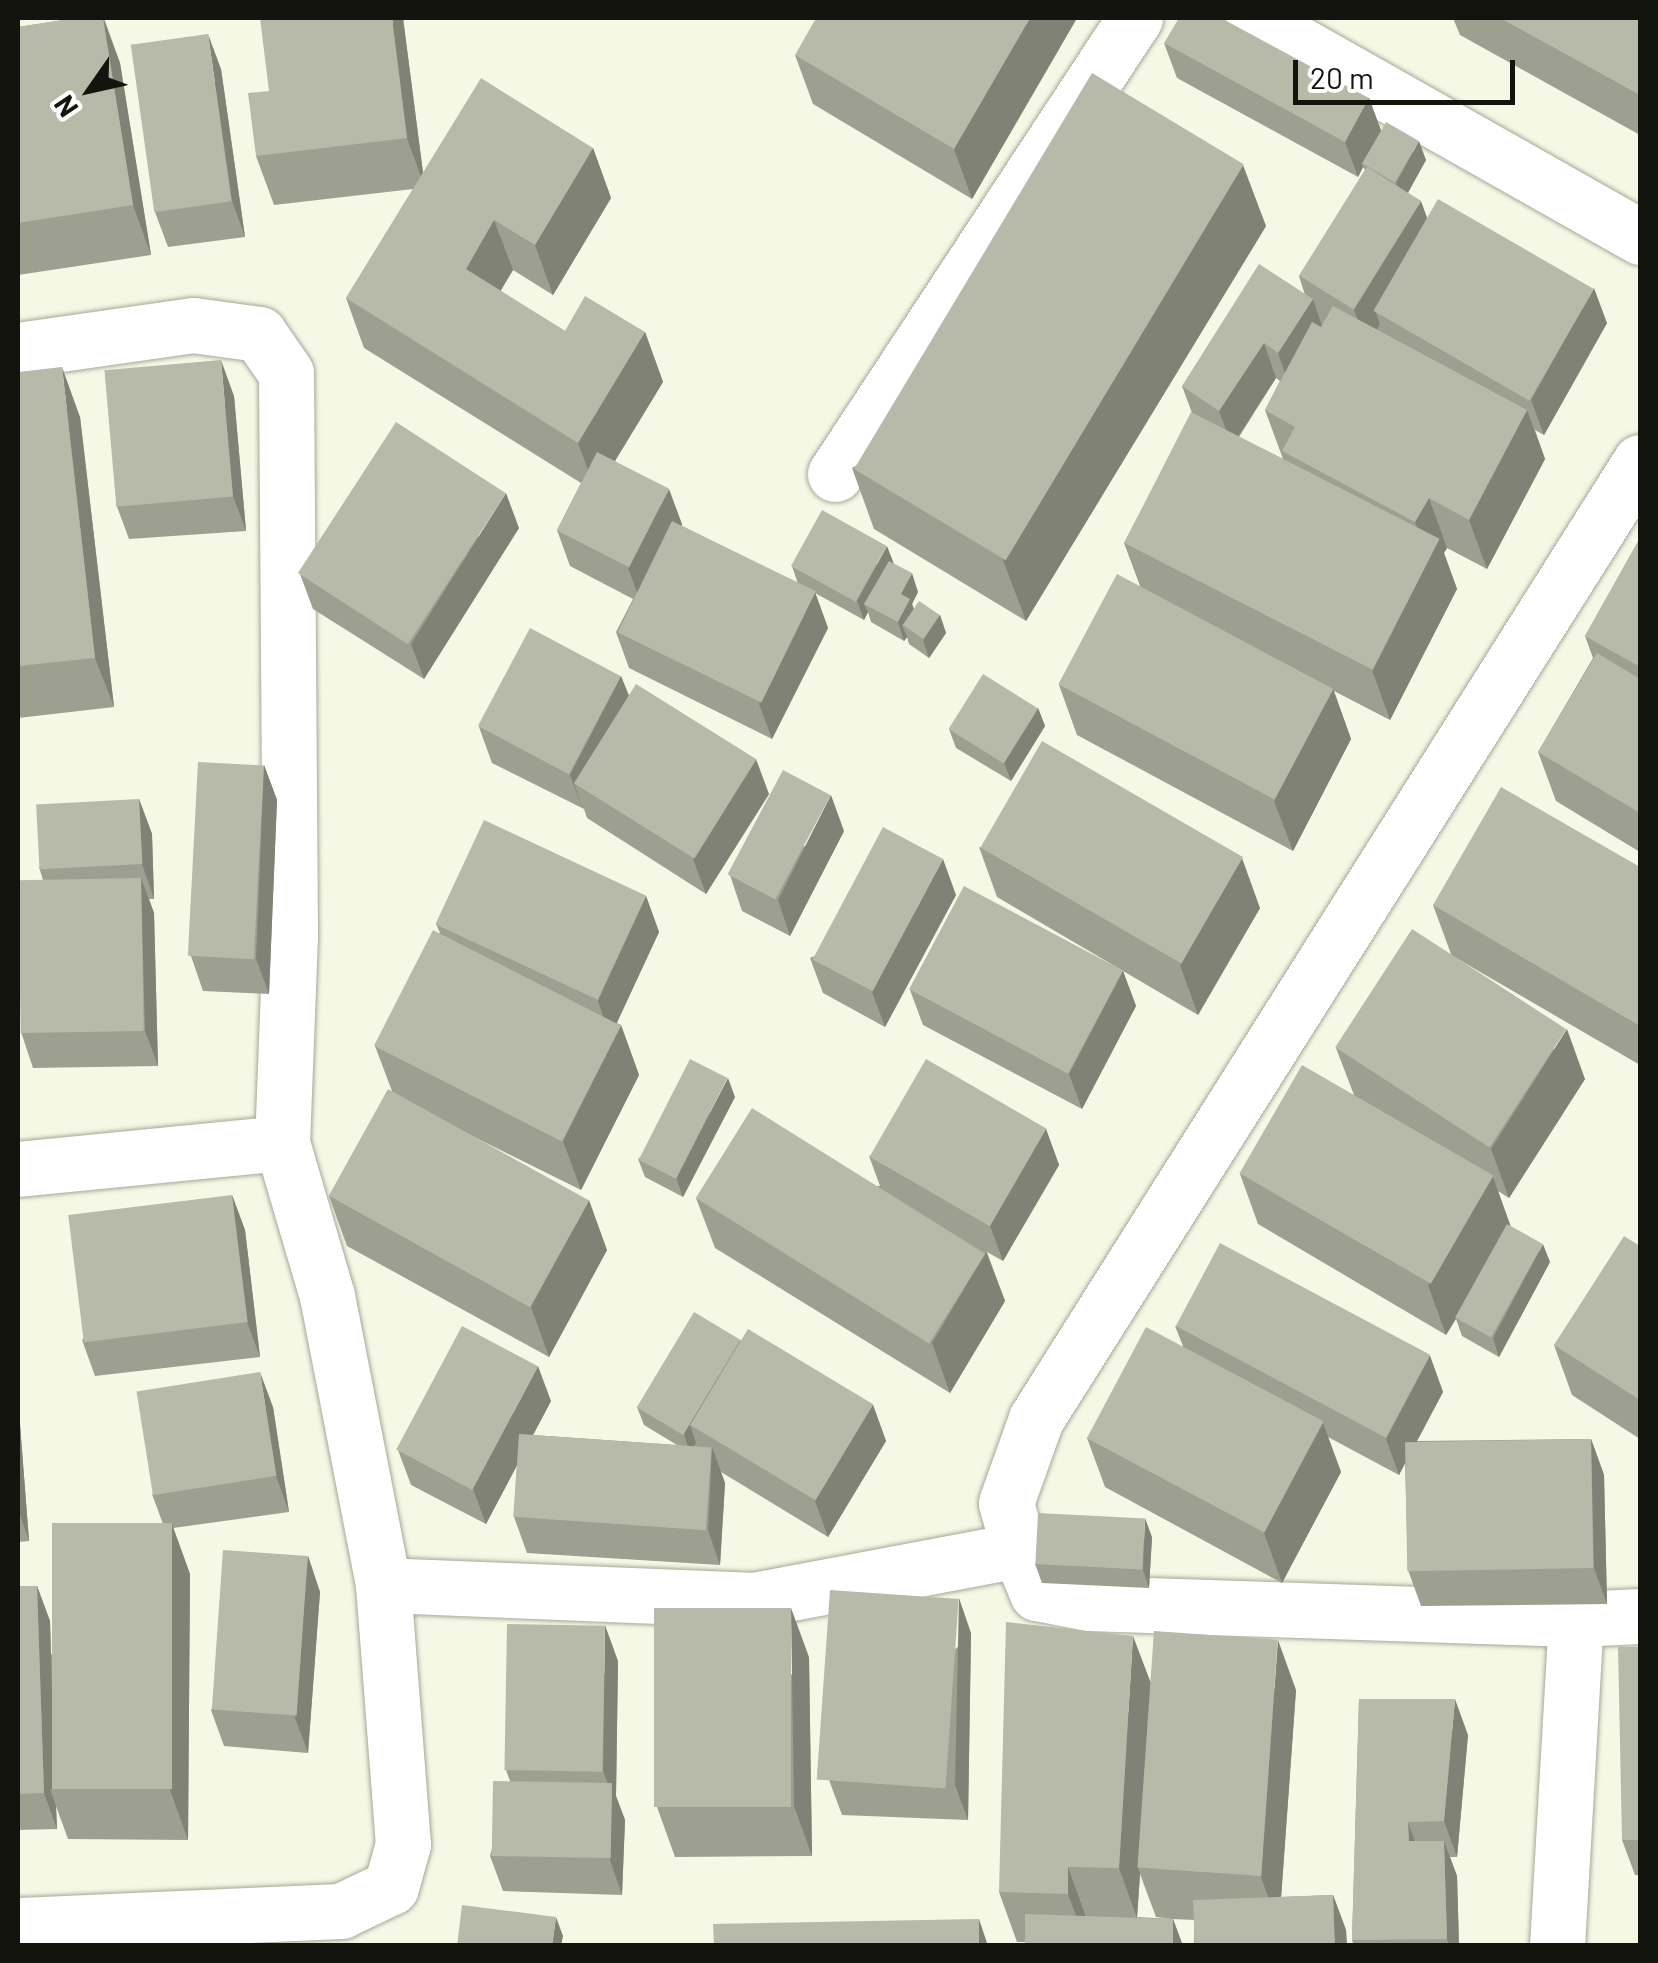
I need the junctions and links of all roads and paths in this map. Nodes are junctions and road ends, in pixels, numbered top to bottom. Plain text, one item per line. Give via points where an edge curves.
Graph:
1 (1135, 18) edge
2 (1253, 18) edge
3 (1640, 237) edge
4 (18, 350) edge
5 (1640, 462) edge
6 (835, 474) dead end
7 (282, 1143) junction
8 (18, 1169) edge
9 (1018, 1550) junction
10 (382, 1586) junction
11 (1640, 1616) edge
12 (1576, 1619) junction
13 (18, 1926) edge
14 (1557, 1946) edge

1 - 6 street
2 - 3 street
4 - 7 street via 192,325 259,334 286,372 290,936
5 - 9 street via 1036,1418 1006,1502
7 - 8 street
7 - 10 street via 327,1296
9 - 10 street via 754,1600
9 - 12 street via 1038,1593 1088,1603
10 - 13 street via 404,1844 392,1888 341,1911
11 - 12 street
12 - 14 street

